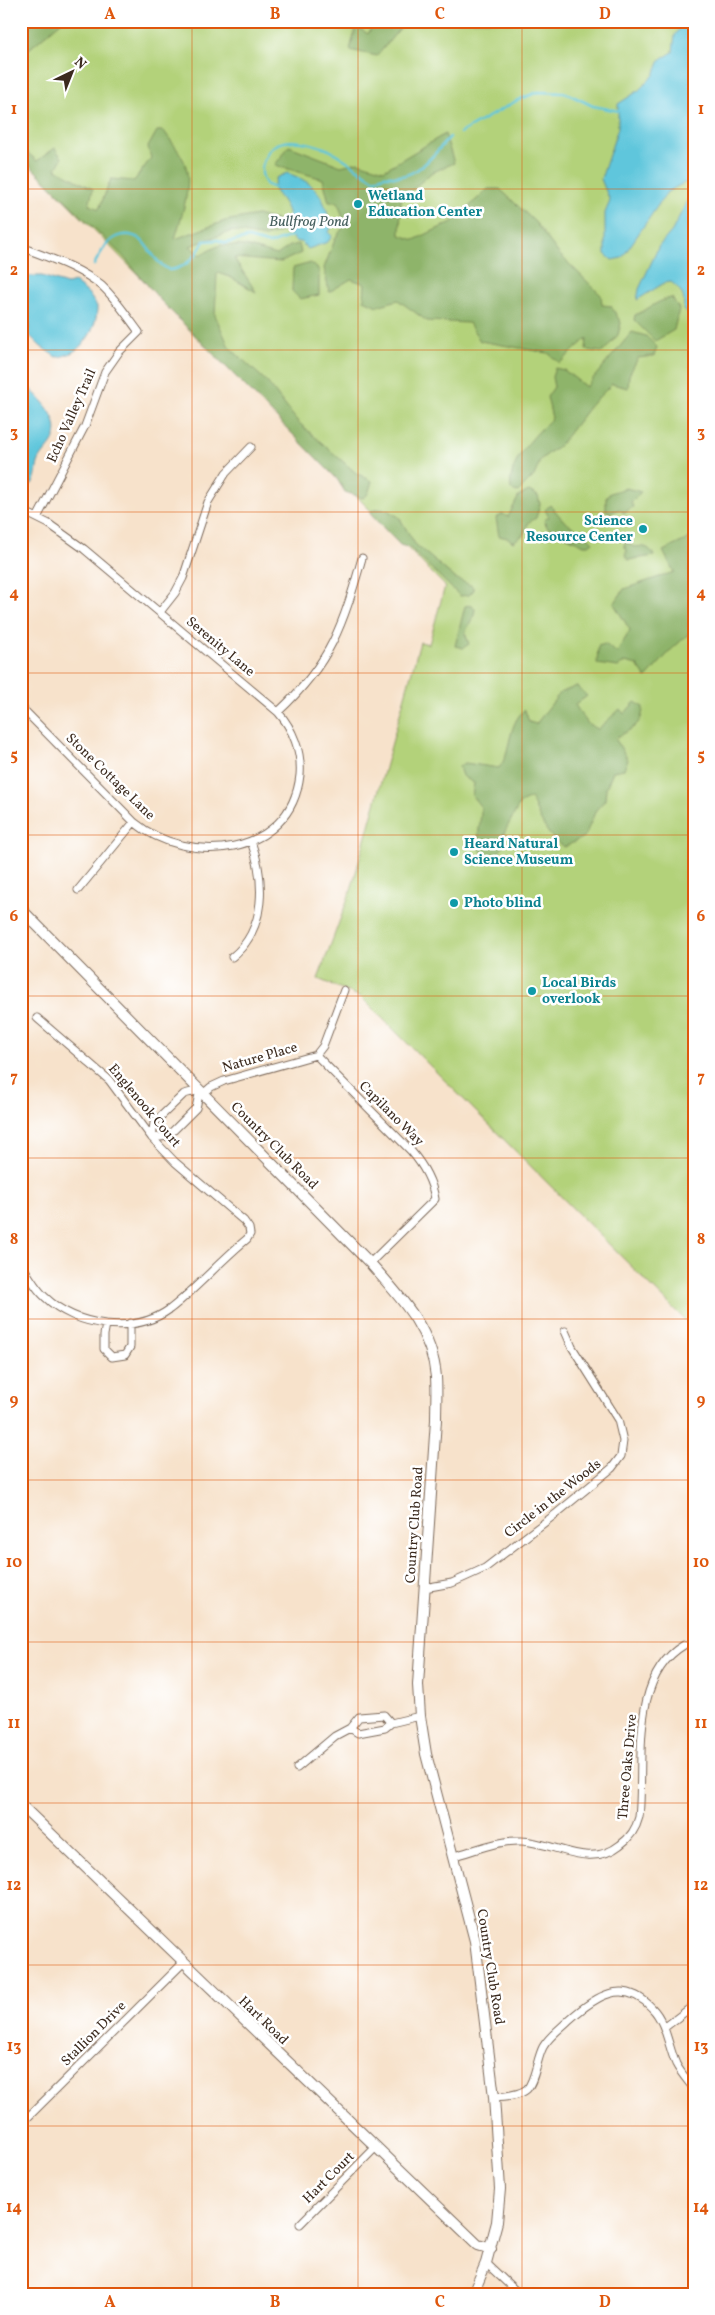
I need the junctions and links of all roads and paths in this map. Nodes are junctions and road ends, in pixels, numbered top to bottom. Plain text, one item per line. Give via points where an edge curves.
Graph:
1 (21, 247) edge
2 (251, 447) dead end
3 (21, 510) edge
4 (37, 518) junction
5 (362, 558) dead end
6 (160, 612) junction
7 (21, 707) edge
8 (278, 712) junction
9 (134, 822) junction
10 (251, 841) junction
11 (78, 890) dead end
12 (21, 909) edge
13 (232, 957) dead end
14 (344, 990) dead end
15 (37, 1018) dead end
16 (316, 1055) junction
17 (201, 1092) junction
18 (152, 1138) junction
19 (21, 1263) edge
20 (370, 1263) junction
21 (130, 1323) junction
22 (106, 1324) junction
23 (565, 1331) dead end
24 (424, 1588) junction
25 (684, 1645) dead end
26 (420, 1716) junction
27 (391, 1723) junction
28 (350, 1728) junction
29 (297, 1768) dead end
30 (21, 1805) edge
31 (454, 1856) junction
32 (183, 1963) junction
33 (694, 2005) edge
34 (664, 2028) junction
35 (694, 2089) edge
36 (494, 2097) junction
37 (21, 2124) edge
38 (375, 2148) junction
39 (300, 2224) dead end
40 (491, 2249) junction
41 (486, 2263) junction
42 (472, 2294) edge
43 (519, 2294) edge

1 - 4 street, Echo Valley Trail via 90,277 112,297 139,332 105,372 85,426
2 - 6 street via 226,473 208,502 184,578
3 - 4 street, Serenity Lane
4 - 6 street, Serenity Lane via 74,540
5 - 8 street via 348,609 334,642 309,681
6 - 8 street, Serenity Lane
7 - 9 street, Stone Cottage Lane
8 - 10 street, Serenity Lane via 296,742 299,779 285,815 269,831
9 - 10 street, Stone Cottage Lane via 161,839 188,847 222,849
9 - 11 street
10 - 13 street via 261,877 260,904 248,940
12 - 17 main road, Country Club Road
14 - 16 street, Nature Place via 324,1046
15 - 18 street, Englenook Court via 109,1080
16 - 17 street, Nature Place via 224,1081
16 - 20 street, Capilano Way via 411,1151 430,1178 435,1199
17 - 18 street via 196,1108 168,1136
17 - 18 street, Nature Place via 184,1094 154,1123
17 - 20 main road, Country Club Road
18 - 21 street, Englenook Court via 175,1162 232,1209 249,1228 250,1234 170,1309
19 - 22 street via 45,1298 72,1316
20 - 24 main road, Country Club Road via 409,1306 428,1339 436,1376
21 - 22 street
21 - 22 street via 130,1347 125,1355 112,1357 104,1349
23 - 24 street, Circle in the Woods via 618,1420 623,1441 621,1456 612,1468 547,1522 485,1568 452,1583
24 - 26 main road, Country Club Road via 418,1685
25 - 31 street, Three Oaks Drive via 665,1661 646,1705 641,1731 639,1817 628,1839 610,1852 590,1857 540,1843 514,1841
26 - 27 street
26 - 31 main road, Country Club Road via 426,1754
27 - 28 street via 385,1728 358,1733
27 - 28 street via 384,1715 359,1717
28 - 29 street via 334,1736
30 - 32 main road, Hart Road
31 - 36 main road, Country Club Road via 475,1941
32 - 37 street, Stallion Drive
32 - 38 main road, Hart Road
33 - 34 street
34 - 35 street via 676,2065
34 - 36 street via 654,2009 635,1995 617,1992 600,1996 545,2044 528,2088 518,2094
36 - 40 main road, Country Club Road via 500,2189
38 - 39 street, Hart Court
38 - 40 main road, Hart Road via 478,2245
40 - 41 main road, Country Club Road
41 - 42 main road, Country Club Road
41 - 43 street

